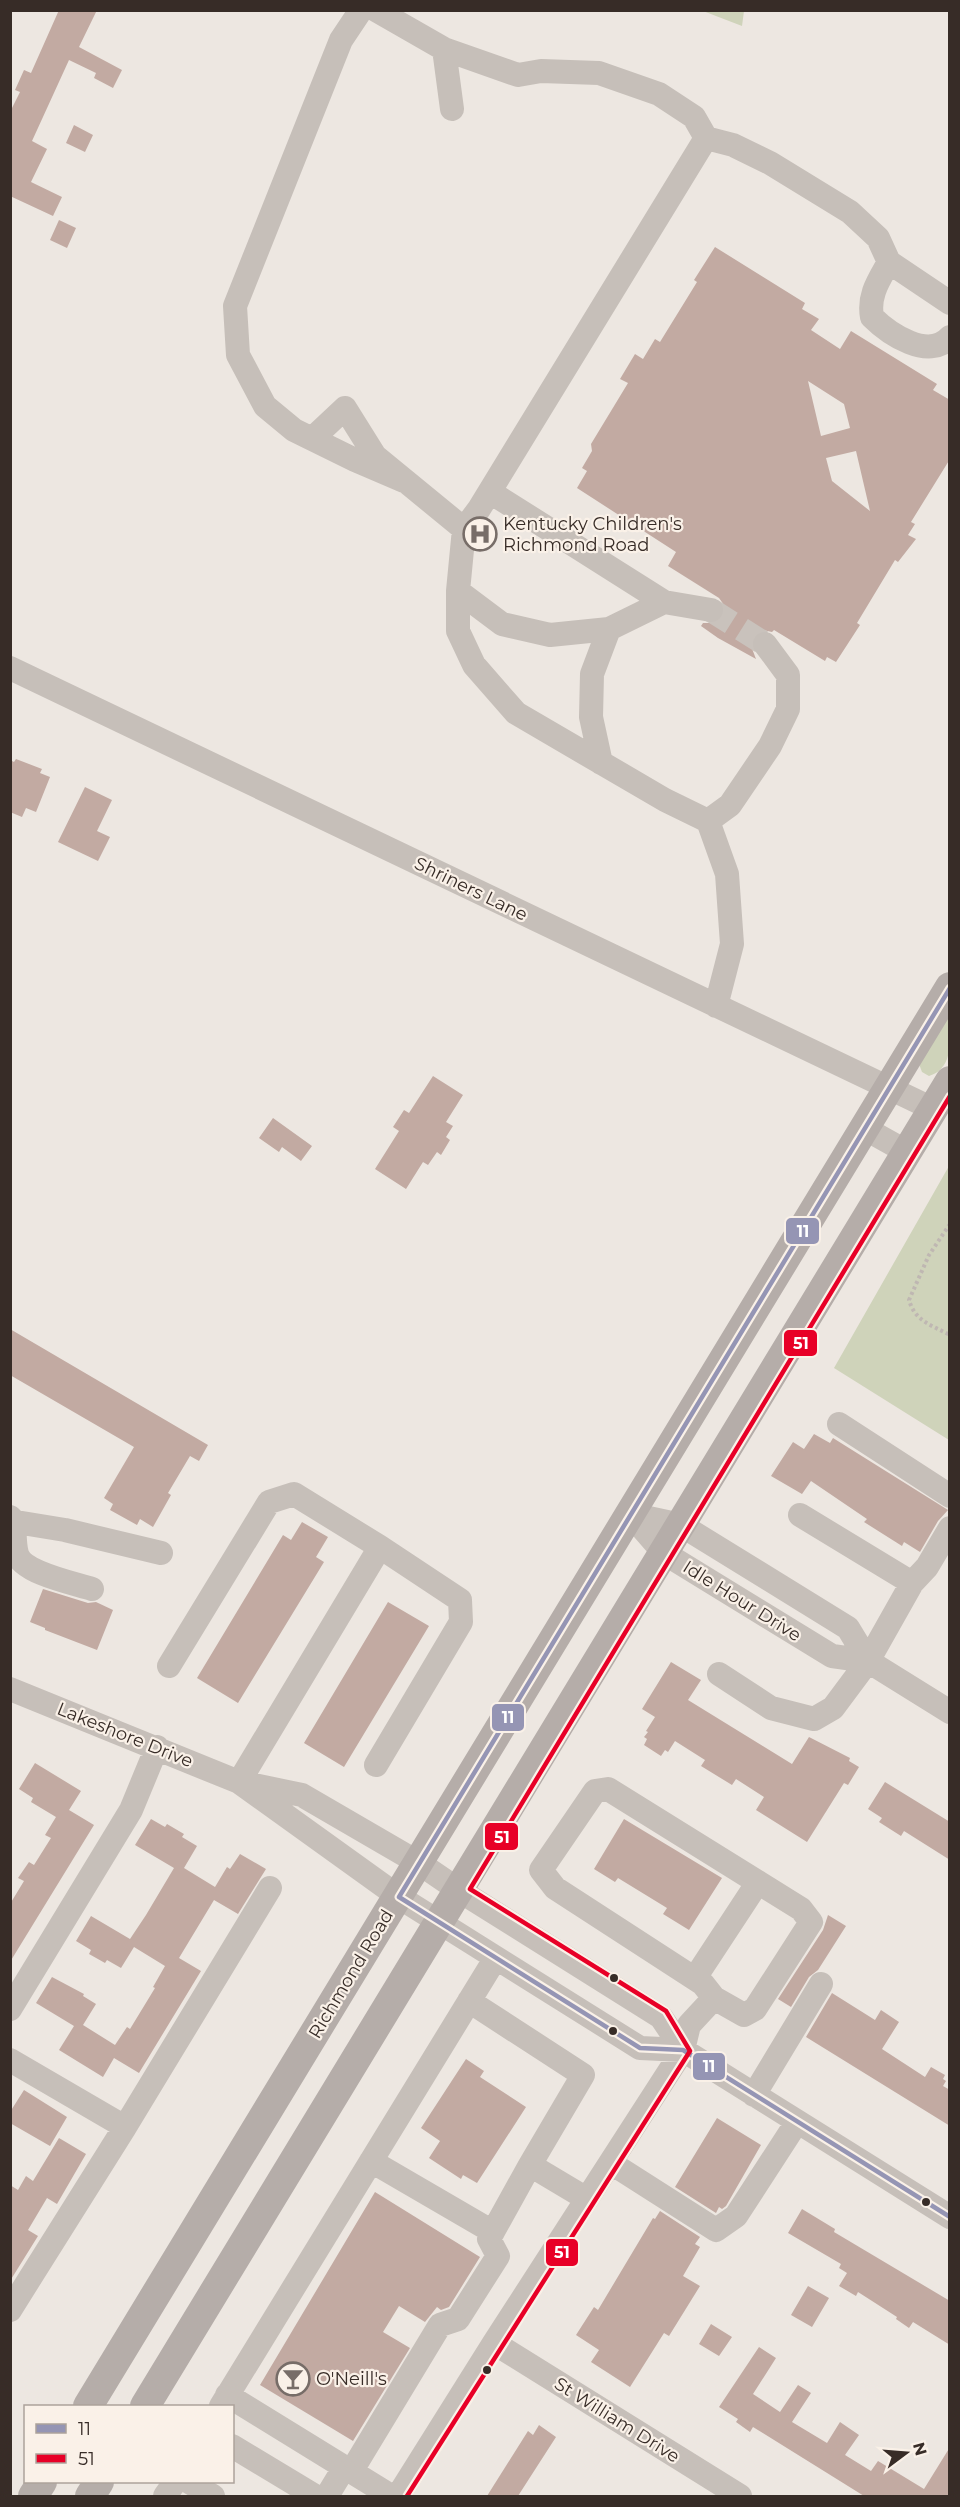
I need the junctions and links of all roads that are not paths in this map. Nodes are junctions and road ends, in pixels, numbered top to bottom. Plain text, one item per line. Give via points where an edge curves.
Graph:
1 (361, 10) edge
2 (376, 10) edge
3 (444, 49) junction
4 (452, 110) dead end
5 (706, 138) junction
6 (889, 262) junction
7 (950, 303) edge
8 (950, 337) edge
9 (313, 438) junction
10 (404, 481) junction
11 (490, 492) junction
12 (465, 529) junction
13 (458, 591) junction
14 (664, 602) junction
15 (711, 610) tunnel mouth
16 (609, 629) junction
17 (765, 645) tunnel mouth
18 (10, 668) edge
19 (601, 763) junction
20 (708, 821) junction
21 (950, 987) edge
22 (716, 1006) junction
23 (950, 1081) edge
24 (889, 1087) junction
25 (933, 1109) junction
26 (864, 1128) junction
27 (907, 1152) junction
28 (839, 1424) dead end
29 (950, 1496) edge
30 (630, 1514) junction
31 (800, 1515) dead end
32 (11, 1522) edge
33 (681, 1525) junction
34 (950, 1528) edge
35 (380, 1546) junction
36 (161, 1553) dead end
37 (664, 1553) junction
38 (912, 1583) junction
39 (92, 1589) dead end
40 (868, 1661) junction
41 (169, 1666) dead end
42 (719, 1674) dead end
43 (10, 1689) edge
44 (950, 1712) edge
45 (157, 1747) junction
46 (375, 1765) dead end
47 (239, 1782) junction
48 (419, 1863) junction
49 (758, 1882) junction
50 (270, 1888) dead end
51 (460, 1891) junction
52 (399, 1897) junction
53 (439, 1924) junction
54 (495, 1959) junction
55 (694, 1978) junction
56 (821, 1984) dead end
57 (714, 1998) junction
58 (469, 2001) junction
59 (10, 2008) edge
60 (683, 2050) junction
61 (10, 2060) edge
62 (754, 2095) junction
63 (796, 2122) junction
64 (125, 2127) junction
65 (371, 2161) junction
66 (611, 2163) junction
67 (530, 2165) junction
68 (587, 2199) junction
69 (950, 2217) edge
70 (493, 2232) junction
71 (10, 2310) edge
72 (494, 2343) junction
73 (224, 2401) edge
74 (89, 2405) edge
75 (146, 2405) edge
76 (234, 2407) edge
77 (234, 2447) edge
78 (347, 2470) junction
79 (41, 2483) edge
80 (98, 2483) edge
81 (174, 2483) edge
82 (192, 2483) edge
83 (33, 2496) edge
84 (90, 2496) edge
85 (165, 2496) edge
86 (213, 2496) edge
87 (315, 2496) edge
88 (327, 2496) edge
89 (391, 2496) edge
90 (398, 2496) edge
91 (740, 2496) edge

1 - 9 street via 341,40 236,306 238,355 265,406 294,430
2 - 3 street
3 - 4 street
3 - 5 street via 518,75 541,71 599,73 659,94 694,117
5 - 6 street via 733,145 770,163 850,212 878,238
5 - 11 street
6 - 7 street
6 - 8 street via 874,290 872,317 901,338 921,346 936,345
9 - 10 street
9 - 10 street via 345,408 375,456
10 - 12 street
11 - 12 street
11 - 14 street
12 - 13 street
13 - 16 street via 502,624 550,635
13 - 19 street via 458,631 474,665 516,713
14 - 15 street
14 - 16 street
16 - 19 street via 592,674 591,717
17 - 20 street via 788,675 788,709 770,746 730,805
18 - 22 street, Shriners Lane
19 - 20 street
20 - 22 street via 727,874 732,944
21 - 24 main road, Richmond Road
22 - 24 street, Shriners Lane
23 - 25 main road
24 - 25 street, Shriners Lane
24 - 26 main road, Richmond Road
25 - 27 main road
26 - 27 street
26 - 30 main road, Richmond Road
27 - 33 main road
28 - 29 street
30 - 33 street, Idle Hour Drive
30 - 37 street, Idle Hour Drive
30 - 48 main road, Richmond Road
31 - 38 street
32 - 36 street via 65,1530
32 - 39 street via 22,1562 33,1570
33 - 37 main road
33 - 40 street, Idle Hour Drive via 848,1628
34 - 38 street via 927,1567
35 - 41 street via 294,1494 269,1502
35 - 46 street via 460,1600 461,1622
35 - 47 street
37 - 40 street, Idle Hour Drive via 832,1656
37 - 51 main road
38 - 40 street
40 - 42 street via 833,1708 814,1719 771,1708
40 - 44 street, Idle Hour Drive
43 - 45 street, Lakeshore Drive
45 - 47 street, Lakeshore Drive
45 - 59 street via 131,1810
47 - 48 street, Lakeshore Drive via 302,1795
47 - 52 street, Lakeshore Drive
48 - 51 street, Lakeshore Drive
48 - 52 main road, Richmond Road
49 - 55 street
49 - 55 street via 608,1789 595,1791 541,1870 555,1888
49 - 57 street via 801,1909 811,1922 755,2009 744,2015
50 - 64 street
51 - 53 main road
51 - 60 street, Lakeshore Drive via 661,2017
52 - 53 street, Lakeshore Drive
52 - 74 main road, Richmond Road
53 - 54 street, Lakeshore Drive
53 - 75 main road
54 - 58 street
54 - 60 street, Lakeshore Drive via 640,2048
55 - 57 street
56 - 62 street
57 - 60 street via 689,2025
58 - 65 street
58 - 67 street via 583,2075
60 - 62 street
60 - 66 street
61 - 64 street
62 - 63 street
63 - 66 street via 736,2216 716,2230
63 - 69 street
64 - 71 street
65 - 70 street
65 - 73 street
66 - 68 street
67 - 68 street
67 - 70 street
68 - 72 street
70 - 78 street via 489,2239 498,2256 458,2319 440,2325
72 - 90 street
72 - 91 street, St William Drive
76 - 78 street
77 - 87 street
78 - 88 street
78 - 89 street
79 - 83 main road
80 - 84 main road
81 - 85 street
82 - 86 street

